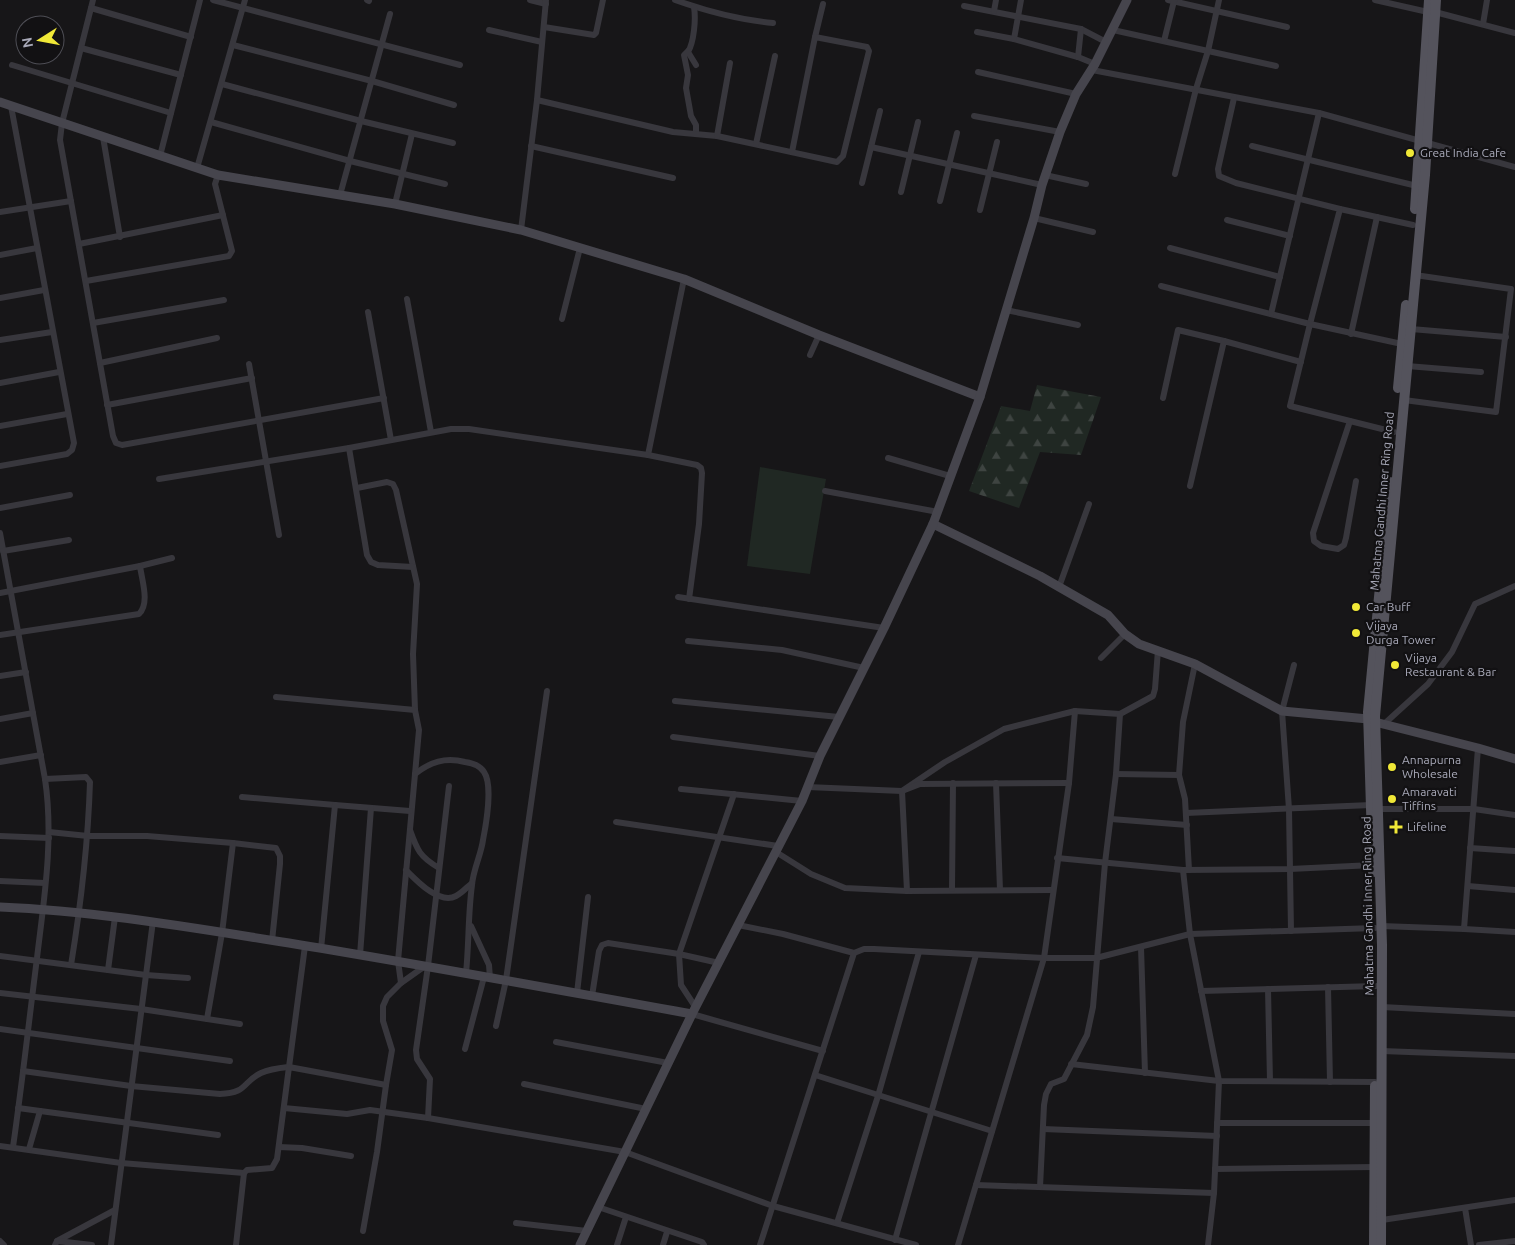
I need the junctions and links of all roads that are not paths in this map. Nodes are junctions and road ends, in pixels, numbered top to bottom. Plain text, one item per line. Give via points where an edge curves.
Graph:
1 (93, 0) edge
2 (200, 0) edge
3 (213, 0) edge
4 (245, 0) edge
5 (530, 0) edge
6 (603, 0) edge
7 (675, 0) edge
8 (996, 0) edge
9 (1021, 0) edge
10 (1127, 0) edge
11 (1219, 0) edge
12 (1375, 0) edge
13 (1429, 0) edge
14 (1436, 0) edge
15 (1487, 0) edge
16 (1171, 1) edge
17 (546, 2) edge
18 (823, 4) dead end
19 (964, 6) dead end
20 (694, 7) junction
21 (91, 8) junction
22 (243, 8) junction
23 (994, 11) junction
24 (1216, 11) junction
25 (1432, 12) junction
26 (390, 14) dead end
27 (1018, 16) junction
28 (773, 22) dead end
29 (1483, 24) junction
30 (544, 27) junction
31 (1287, 28) dead end
32 (1081, 29) junction
33 (489, 30) dead end
34 (1113, 30) junction
35 (977, 32) dead end
36 (1515, 33) edge
37 (191, 36) junction
38 (814, 37) junction
39 (1014, 39) junction
40 (1164, 41) junction
41 (542, 42) junction
42 (1106, 42) junction
43 (382, 44) junction
44 (233, 45) junction
45 (81, 48) junction
46 (1208, 51) junction
47 (688, 52) junction
48 (775, 56) dead end
49 (1078, 57) junction
50 (730, 63) dead end
51 (12, 65) dead end
52 (460, 65) dead end
53 (696, 65) dead end
54 (1276, 66) dead end
55 (1093, 67) junction
56 (978, 72) dead end
57 (181, 75) junction
58 (372, 81) junction
59 (72, 83) junction
60 (222, 84) junction
61 (1196, 89) junction
62 (1076, 94) junction
63 (1234, 98) junction
64 (537, 100) junction
65 (0, 102) edge
66 (454, 105) dead end
67 (11, 106) junction
68 (880, 111) dead end
69 (171, 113) junction
70 (1319, 113) junction
71 (974, 116) dead end
72 (361, 121) junction
73 (211, 122) junction
74 (918, 122) dead end
75 (62, 123) junction
76 (1060, 132) junction
77 (957, 133) dead end
78 (412, 134) junction
79 (696, 134) junction
80 (716, 136) junction
81 (103, 137) junction
82 (996, 142) dead end
83 (453, 143) dead end
84 (1424, 143) junction
85 (756, 144) junction
86 (531, 146) junction
87 (1252, 146) dead end
88 (871, 147) junction
89 (792, 152) junction
90 (160, 156) junction
91 (910, 156) junction
92 (1309, 159) junction
93 (350, 161) junction
94 (948, 165) junction
95 (1515, 167) edge
96 (197, 168) junction
97 (402, 173) junction
98 (989, 174) junction
99 (1175, 174) dead end
100 (218, 175) junction
101 (1045, 175) junction
102 (673, 178) dead end
103 (862, 182) dead end
104 (445, 184) dead end
105 (1086, 184) dead end
106 (1042, 185) junction
107 (1417, 186) junction
108 (901, 192) dead end
109 (340, 195) junction
110 (1299, 198) junction
111 (71, 201) junction
112 (940, 201) dead end
113 (395, 204) junction
114 (30, 207) junction
115 (980, 210) dead end
116 (1340, 210) junction
117 (0, 212) edge
118 (223, 215) junction
119 (1377, 217) junction
120 (1034, 218) junction
121 (1227, 220) dead end
122 (1413, 225) junction
123 (521, 230) junction
124 (1093, 232) dead end
125 (1290, 236) junction
126 (120, 237) junction
127 (79, 244) junction
128 (37, 248) junction
129 (580, 248) junction
130 (1170, 248) dead end
131 (0, 255) edge
132 (1415, 275) junction
133 (1280, 277) junction
134 (684, 279) junction
135 (86, 281) junction
136 (1161, 286) dead end
137 (44, 290) junction
138 (0, 298) edge
139 (407, 299) dead end
140 (224, 300) dead end
141 (1006, 310) junction
142 (368, 312) dead end
143 (1271, 314) junction
144 (562, 319) dead end
145 (93, 323) junction
146 (1310, 324) junction
147 (1078, 325) dead end
148 (1411, 328) junction
149 (52, 332) junction
150 (1351, 334) junction
151 (819, 335) junction
152 (1506, 336) junction
153 (217, 338) dead end
154 (0, 340) edge
155 (1224, 341) junction
156 (1402, 344) junction
157 (810, 355) dead end
158 (1301, 362) junction
159 (100, 363) junction
160 (249, 364) dead end
161 (1407, 366) junction
162 (60, 372) junction
163 (1480, 372) dead end
164 (252, 378) junction
165 (0, 383) edge
166 (980, 396) junction
167 (384, 398) junction
168 (1163, 398) dead end
169 (1404, 400) junction
170 (108, 406) junction
171 (67, 414) junction
172 (259, 421) junction
173 (1350, 421) junction
174 (0, 426) edge
175 (432, 432) junction
176 (1394, 432) junction
177 (391, 440) junction
178 (349, 448) junction
179 (648, 454) junction
180 (888, 458) dead end
181 (267, 461) junction
182 (0, 466) edge
183 (950, 476) junction
184 (159, 479) dead end
185 (1356, 481) dead end
186 (1190, 486) dead end
187 (356, 488) junction
188 (825, 491) dead end
189 (70, 496) dead end
190 (1089, 504) dead end
191 (0, 508) edge
192 (938, 512) junction
193 (933, 524) junction
194 (0, 533) edge
195 (279, 535) dead end
196 (69, 540) dead end
197 (3, 551) junction
198 (172, 558) dead end
199 (140, 566) junction
200 (413, 567) junction
201 (1515, 586) edge
202 (1059, 587) junction
203 (11, 591) junction
204 (0, 593) edge
205 (678, 597) dead end
206 (689, 599) junction
207 (884, 628) junction
208 (18, 632) junction
209 (1125, 634) junction
210 (0, 635) edge
211 (688, 641) dead end
212 (1158, 650) junction
213 (1101, 658) dead end
214 (1196, 664) junction
215 (1294, 665) dead end
216 (864, 668) junction
217 (26, 672) junction
218 (0, 676) edge
219 (547, 691) dead end
220 (276, 697) dead end
221 (675, 701) dead end
222 (414, 710) junction
223 (1075, 711) junction
224 (1282, 711) junction
225 (33, 713) junction
226 (1120, 714) junction
227 (839, 717) junction
228 (0, 720) edge
229 (1375, 722) junction
230 (673, 737) dead end
231 (1478, 748) junction
232 (41, 755) junction
233 (820, 756) junction
234 (1515, 759) edge
235 (0, 762) edge
236 (415, 774) junction
237 (1116, 774) junction
238 (1178, 775) junction
239 (46, 779) junction
240 (996, 783) junction
241 (1068, 783) junction
242 (952, 784) junction
243 (449, 786) dead end
244 (807, 787) junction
245 (681, 790) dead end
246 (902, 791) junction
247 (734, 794) junction
248 (242, 797) dead end
249 (802, 801) junction
250 (336, 805) junction
251 (1374, 807) junction
252 (371, 808) junction
253 (1289, 809) junction
254 (1474, 809) junction
255 (410, 811) junction
256 (1186, 813) junction
257 (1515, 815) edge
258 (1111, 819) junction
259 (616, 822) dead end
260 (1187, 825) junction
261 (409, 827) junction
262 (49, 835) junction
263 (0, 836) edge
264 (88, 836) junction
265 (719, 838) junction
266 (233, 843) junction
267 (1470, 848) junction
268 (777, 849) junction
269 (1515, 852) edge
270 (1057, 858) junction
271 (1105, 863) junction
272 (1373, 865) junction
273 (438, 868) junction
274 (1290, 869) junction
275 (406, 870) junction
276 (1186, 870) junction
277 (0, 881) edge
278 (45, 883) junction
279 (472, 883) junction
280 (1468, 886) junction
281 (952, 889) junction
282 (1000, 890) junction
283 (1053, 890) junction
284 (1515, 890) edge
285 (907, 891) junction
286 (435, 894) junction
287 (588, 897) dead end
288 (0, 907) edge
289 (42, 909) junction
290 (80, 913) junction
291 (115, 917) junction
292 (153, 921) junction
293 (469, 923) junction
294 (738, 925) junction
295 (1378, 927) junction
296 (1464, 929) junction
297 (1291, 931) junction
298 (1515, 932) edge
299 (222, 933) junction
300 (1190, 934) junction
301 (272, 940) junction
302 (305, 946) junction
303 (1140, 947) junction
304 (321, 948) junction
305 (919, 952) junction
306 (854, 953) junction
307 (679, 954) junction
308 (360, 955) junction
309 (976, 955) junction
310 (0, 956) edge
311 (1044, 958) junction
312 (1096, 958) junction
313 (36, 960) junction
314 (398, 961) junction
315 (719, 963) junction
316 (71, 965) junction
317 (427, 966) junction
318 (108, 970) junction
319 (466, 973) junction
320 (146, 975) junction
321 (487, 977) junction
322 (188, 978) dead end
323 (506, 980) junction
324 (402, 983) junction
325 (1376, 986) junction
326 (1328, 987) junction
327 (1268, 989) junction
328 (1201, 991) junction
329 (0, 993) edge
330 (577, 993) junction
331 (32, 996) junction
332 (592, 996) junction
333 (1382, 1006) junction
334 (141, 1009) junction
335 (694, 1011) junction
336 (1515, 1014) edge
337 (207, 1019) junction
338 (240, 1024) dead end
339 (496, 1026) dead end
340 (0, 1029) edge
341 (28, 1032) junction
342 (556, 1042) dead end
343 (135, 1049) junction
344 (465, 1049) dead end
345 (1382, 1051) junction
346 (822, 1052) junction
347 (1515, 1056) edge
348 (230, 1061) dead end
349 (668, 1063) junction
350 (1071, 1064) junction
351 (289, 1067) junction
352 (23, 1071) junction
353 (1145, 1073) junction
354 (815, 1075) junction
355 (1219, 1081) junction
356 (1270, 1082) junction
357 (1330, 1082) junction
358 (1375, 1082) junction
359 (524, 1084) dead end
360 (386, 1085) junction
361 (131, 1086) junction
362 (878, 1096) junction
363 (18, 1108) junction
364 (284, 1108) junction
365 (646, 1109) junction
366 (40, 1111) junction
367 (383, 1112) junction
368 (932, 1113) junction
369 (428, 1118) junction
370 (126, 1123) junction
371 (1217, 1123) junction
372 (1375, 1123) junction
373 (1043, 1129) junction
374 (992, 1131) junction
375 (218, 1135) dead end
376 (1217, 1136) junction
377 (0, 1146) edge
378 (13, 1147) junction
379 (279, 1147) junction
380 (29, 1149) junction
381 (625, 1152) junction
382 (350, 1156) dead end
383 (121, 1163) junction
384 (1375, 1167) junction
385 (1215, 1169) junction
386 (244, 1173) junction
387 (976, 1185) junction
388 (1040, 1187) junction
389 (1214, 1194) junction
390 (1515, 1200) edge
391 (773, 1206) junction
392 (598, 1207) junction
393 (1465, 1208) junction
394 (115, 1210) junction
395 (626, 1217) junction
396 (1382, 1220) junction
397 (516, 1223) dead end
398 (837, 1223) junction
399 (363, 1231) dead end
400 (587, 1231) junction
401 (667, 1232) junction
402 (895, 1240) junction
403 (0, 1241) edge
404 (1515, 1241) edge
405 (56, 1243) edge
406 (4, 1245) edge
407 (92, 1245) edge
408 (111, 1245) edge
409 (236, 1245) edge
410 (580, 1245) edge
411 (617, 1245) edge
412 (663, 1245) edge
413 (704, 1245) edge
414 (760, 1245) edge
415 (916, 1245) edge
416 (958, 1245) edge
417 (1208, 1245) edge
418 (1374, 1245) edge
419 (1381, 1245) edge
420 (1471, 1245) edge
421 (1479, 1245) edge

1 - 21 street
2 - 37 street
3 - 22 street
4 - 22 street
5 - 17 street
6 - 30 street via 594,35
7 - 20 street
8 - 23 street
9 - 27 street
10 - 34 street
11 - 24 street
12 - 25 street
13 - 25 main road, Mahatma Gandhi Inner Ring Road
14 - 25 main road, Mahatma Gandhi Inner Ring Road
15 - 29 street
16 - 24 street
16 - 40 street
17 - 30 street
18 - 38 street
19 - 23 street
20 - 28 street
20 - 47 street via 696,17
21 - 37 street
21 - 45 street
22 - 43 street
22 - 44 street
23 - 27 street
24 - 31 street
24 - 46 street
25 - 29 street
25 - 84 main road, Mahatma Gandhi Inner Ring Road
26 - 43 street
27 - 32 street
27 - 39 street
29 - 36 street
30 - 41 street
32 - 42 street
32 - 49 street
33 - 41 street
34 - 40 street
34 - 42 street
35 - 39 street
37 - 57 street
38 - 89 street
38 - 89 street via 865,46 868,51 841,160 832,162
39 - 49 street
40 - 46 street
41 - 64 street
42 - 55 street
43 - 52 street
43 - 58 street
44 - 58 street
44 - 60 street
45 - 57 street
45 - 59 street
46 - 54 street
46 - 61 street
47 - 53 street
47 - 79 street via 684,55 688,75 686,88
48 - 85 street
49 - 55 street
50 - 80 street
51 - 59 street
55 - 61 street
55 - 62 street
56 - 62 street
57 - 69 street
58 - 66 street
58 - 72 street
59 - 69 street
59 - 75 street
60 - 72 street
60 - 73 street
61 - 63 street
61 - 99 street
62 - 76 street
63 - 70 street
63 - 110 street via 1219,176
64 - 79 street via 674,132
64 - 86 street
65 - 67 street
67 - 75 street
67 - 114 street
68 - 88 street
69 - 90 street
70 - 84 street
70 - 92 street
71 - 76 street
72 - 78 street
72 - 93 street
73 - 93 street
73 - 96 street
74 - 91 street
75 - 81 street
75 - 111 street via 60,140
76 - 101 street
77 - 94 street
78 - 83 street
78 - 97 street
79 - 80 street
80 - 85 street
81 - 90 street
81 - 126 street
82 - 98 street
84 - 95 street
84 - 107 main road, Mahatma Gandhi Inner Ring Road
84 - 132 main road, Mahatma Gandhi Inner Ring Road
85 - 89 street
86 - 102 street
86 - 123 street
87 - 92 street
88 - 91 street
88 - 103 street
90 - 96 street
91 - 94 street
91 - 108 street
92 - 107 street
92 - 110 street
93 - 97 street
93 - 109 street
94 - 98 street
94 - 112 street
96 - 100 street
97 - 104 street
97 - 113 street
98 - 106 street
98 - 115 street
100 - 109 street
100 - 118 street via 216,184
101 - 105 street
101 - 106 street
106 - 120 street
107 - 122 main road, Mahatma Gandhi Inner Ring Road
109 - 113 street
110 - 116 street
110 - 125 street
111 - 114 street
111 - 127 street
113 - 123 street
114 - 117 street
114 - 128 street
116 - 119 street
116 - 146 street
118 - 126 street
118 - 135 street via 232,251 229,256
119 - 122 street
119 - 150 street
120 - 124 street
120 - 141 street
121 - 125 street
122 - 156 main road, Mahatma Gandhi Inner Ring Road
123 - 129 street
125 - 133 street
126 - 127 street
127 - 135 street
128 - 131 street
128 - 137 street
129 - 134 street
129 - 144 street
130 - 133 street
132 - 148 main road, Mahatma Gandhi Inner Ring Road
132 - 152 street via 1511,289
133 - 143 street
134 - 151 street
134 - 179 street
135 - 145 street
136 - 143 street
137 - 138 street
137 - 149 street
139 - 175 street
140 - 145 street
141 - 147 street
141 - 166 street
142 - 167 street
143 - 146 street
145 - 159 street
146 - 150 street
146 - 158 street
148 - 152 street
148 - 161 main road, Mahatma Gandhi Inner Ring Road
149 - 154 street
149 - 162 street
150 - 156 street
151 - 157 street
151 - 166 street
152 - 169 street via 1496,412
153 - 159 street
155 - 158 street
155 - 168 street via 1178,330
155 - 186 street
156 - 176 main road, Mahatma Gandhi Inner Ring Road
158 - 173 street via 1290,406
159 - 170 street
160 - 164 street
161 - 163 street
161 - 169 main road, Mahatma Gandhi Inner Ring Road
162 - 165 street
162 - 171 street
164 - 170 street
164 - 172 street
166 - 183 street
167 - 172 street
167 - 177 street
169 - 229 main road, Mahatma Gandhi Inner Ring Road
170 - 172 street via 113,436 118,444
171 - 174 street
171 - 182 street via 74,443 67,454
172 - 181 street
173 - 176 street
173 - 185 street via 1313,533 1314,541 1321,546 1338,549 1344,545
175 - 177 street
175 - 179 street via 468,428
176 - 229 main road, Mahatma Gandhi Inner Ring Road
177 - 178 street
178 - 181 street
178 - 187 street
179 - 206 street via 701,468
180 - 183 street
181 - 184 street
181 - 195 street
183 - 192 street
187 - 200 street via 367,555 371,562 378,566
187 - 200 street via 387,482 393,484
188 - 192 street
189 - 191 street
190 - 202 street
192 - 193 street
193 - 202 street
193 - 207 street
194 - 197 street
196 - 197 street
197 - 203 street
198 - 199 street
199 - 203 street
199 - 208 street via 145,603 138,614
200 - 222 street via 417,584
201 - 229 street via 1475,604 1452,652 1428,684
202 - 209 street via 1108,615
203 - 204 street
203 - 208 street
205 - 206 street
206 - 207 street
207 - 216 street
208 - 210 street
208 - 217 street
209 - 212 street via 1139,644
209 - 213 street
211 - 216 street via 782,650
212 - 214 street
212 - 226 street via 1152,696
214 - 224 street
214 - 238 street via 1182,722
215 - 224 street
216 - 227 street
217 - 218 street
217 - 225 street
219 - 323 street
220 - 222 street
221 - 227 street
222 - 236 street via 419,730
223 - 226 street
223 - 241 street
223 - 246 street via 1004,729
224 - 229 street
224 - 253 street
225 - 228 street
225 - 232 street
226 - 237 street
227 - 233 street
229 - 231 street
229 - 251 main road, Mahatma Gandhi Inner Ring Road
230 - 233 street
231 - 234 street
231 - 254 street
232 - 235 street
232 - 239 street
233 - 244 street
236 - 255 street
236 - 279 street via 436,762 455,759 474,764 486,774 488,794 484,840
237 - 238 street
237 - 258 street
238 - 256 street via 1186,800
239 - 262 street
239 - 264 street via 88,778
240 - 241 street
240 - 242 street
240 - 282 street
241 - 270 street
242 - 246 street via 920,784
242 - 281 street
243 - 273 street
244 - 246 street
244 - 249 street
245 - 247 street
246 - 285 street
247 - 249 street
247 - 265 street
248 - 250 street
249 - 268 street
250 - 252 street
250 - 304 street
251 - 253 street
251 - 254 street
251 - 272 main road, Mahatma Gandhi Inner Ring Road
251 - 295 main road, Mahatma Gandhi Inner Ring Road
252 - 255 street
252 - 308 street
253 - 256 street
253 - 274 street
254 - 257 street
254 - 267 street
255 - 261 street
256 - 260 street
258 - 260 street
258 - 271 street
259 - 265 street
260 - 276 street
261 - 273 street via 419,853
261 - 275 street
262 - 263 street
262 - 264 street
262 - 278 street
264 - 266 street via 147,836
264 - 290 street
265 - 268 street
265 - 307 street
266 - 299 street
266 - 301 street via 278,850 280,864
267 - 269 street
267 - 280 street
268 - 285 street via 811,874 845,888
268 - 294 street
270 - 271 street
270 - 283 street
271 - 276 street
271 - 312 street
272 - 274 street
272 - 295 main road, Mahatma Gandhi Inner Ring Road
273 - 286 street
274 - 276 street
274 - 297 street
275 - 286 street
275 - 314 street
276 - 300 street
277 - 278 street
278 - 289 street
279 - 286 street via 452,897
279 - 293 street
280 - 284 street
280 - 296 street
281 - 282 street
281 - 285 street
282 - 283 street
283 - 311 street
286 - 317 street
287 - 330 street
288 - 289 street
289 - 290 street
289 - 313 street
290 - 291 street
290 - 316 street
291 - 292 street
291 - 318 street
292 - 299 street
292 - 320 street
293 - 319 street
293 - 321 street via 489,965
294 - 306 street
294 - 315 street
295 - 296 street
295 - 297 street
295 - 325 main road, Mahatma Gandhi Inner Ring Road
295 - 333 main road, Mahatma Gandhi Inner Ring Road
296 - 298 street
297 - 300 street
299 - 301 street
299 - 337 street
300 - 303 street
300 - 328 street
301 - 302 street
302 - 304 street
302 - 351 street
303 - 312 street
303 - 353 street
304 - 308 street
305 - 306 street via 864,949
305 - 309 street
305 - 362 street
306 - 346 street
307 - 315 street
307 - 332 street via 608,943 602,945
307 - 335 street via 680,985
308 - 314 street
309 - 311 street
309 - 368 street
310 - 313 street
311 - 312 street
311 - 374 street
312 - 350 street via 1090,1026
313 - 316 street
313 - 331 street
314 - 317 street
314 - 324 street
315 - 335 street
316 - 318 street
317 - 319 street
317 - 324 street
317 - 369 street via 416,1054 430,1079
318 - 320 street
319 - 321 street
320 - 322 street
320 - 334 street
321 - 323 street
321 - 344 street
323 - 330 street
323 - 339 street
324 - 360 street via 382,1006 392,1050
325 - 326 street
325 - 358 main road, Mahatma Gandhi Inner Ring Road
326 - 327 street
326 - 357 street
327 - 328 street
327 - 356 street
328 - 355 street
329 - 331 street
330 - 332 street
331 - 334 street
331 - 341 street
332 - 335 street
333 - 336 street
333 - 345 main road, Mahatma Gandhi Inner Ring Road
334 - 337 street
334 - 343 street
335 - 346 street
335 - 349 street
337 - 338 street
340 - 341 street
341 - 343 street
341 - 352 street
342 - 349 street
343 - 348 street
343 - 361 street
345 - 347 street
345 - 396 main road, Mahatma Gandhi Inner Ring Road
346 - 354 street
349 - 365 street
350 - 353 street
350 - 373 street via 1064,1079 1051,1084 1046,1094
351 - 360 street
351 - 361 street via 260,1073 232,1094
351 - 364 street
352 - 361 street
352 - 363 street
353 - 355 street
354 - 362 street
354 - 391 street
355 - 356 street
355 - 371 street
356 - 357 street
357 - 358 street
358 - 372 main road, Mahatma Gandhi Inner Ring Road
359 - 365 street
360 - 367 street
361 - 370 street
362 - 368 street
362 - 398 street
363 - 366 street
363 - 378 street
364 - 367 street via 347,1114 370,1110
364 - 379 street
365 - 381 street
366 - 370 street
366 - 380 street
367 - 369 street
367 - 399 street
368 - 374 street
368 - 402 street
369 - 381 street
370 - 375 street
370 - 383 street
371 - 372 street
371 - 376 street
372 - 384 main road, Mahatma Gandhi Inner Ring Road
373 - 376 street
373 - 388 street
374 - 387 street
376 - 385 street
377 - 378 street
378 - 380 street
379 - 382 street
379 - 386 street via 272,1168
380 - 383 street
381 - 391 street
381 - 392 street
383 - 386 street
383 - 394 street
384 - 385 street
384 - 418 main road, Mahatma Gandhi Inner Ring Road
385 - 389 street
386 - 409 street
387 - 388 street
387 - 416 street
388 - 389 street
389 - 417 street
390 - 393 street
391 - 398 street
391 - 414 street
392 - 395 street
392 - 400 street
393 - 396 street
393 - 420 street
394 - 405 street
394 - 408 street
395 - 401 street
395 - 411 street
396 - 419 main road, Mahatma Gandhi Inner Ring Road
397 - 400 street
398 - 402 street
400 - 410 street
401 - 412 street
401 - 413 street
402 - 415 street
403 - 406 street
404 - 421 street
405 - 407 street

